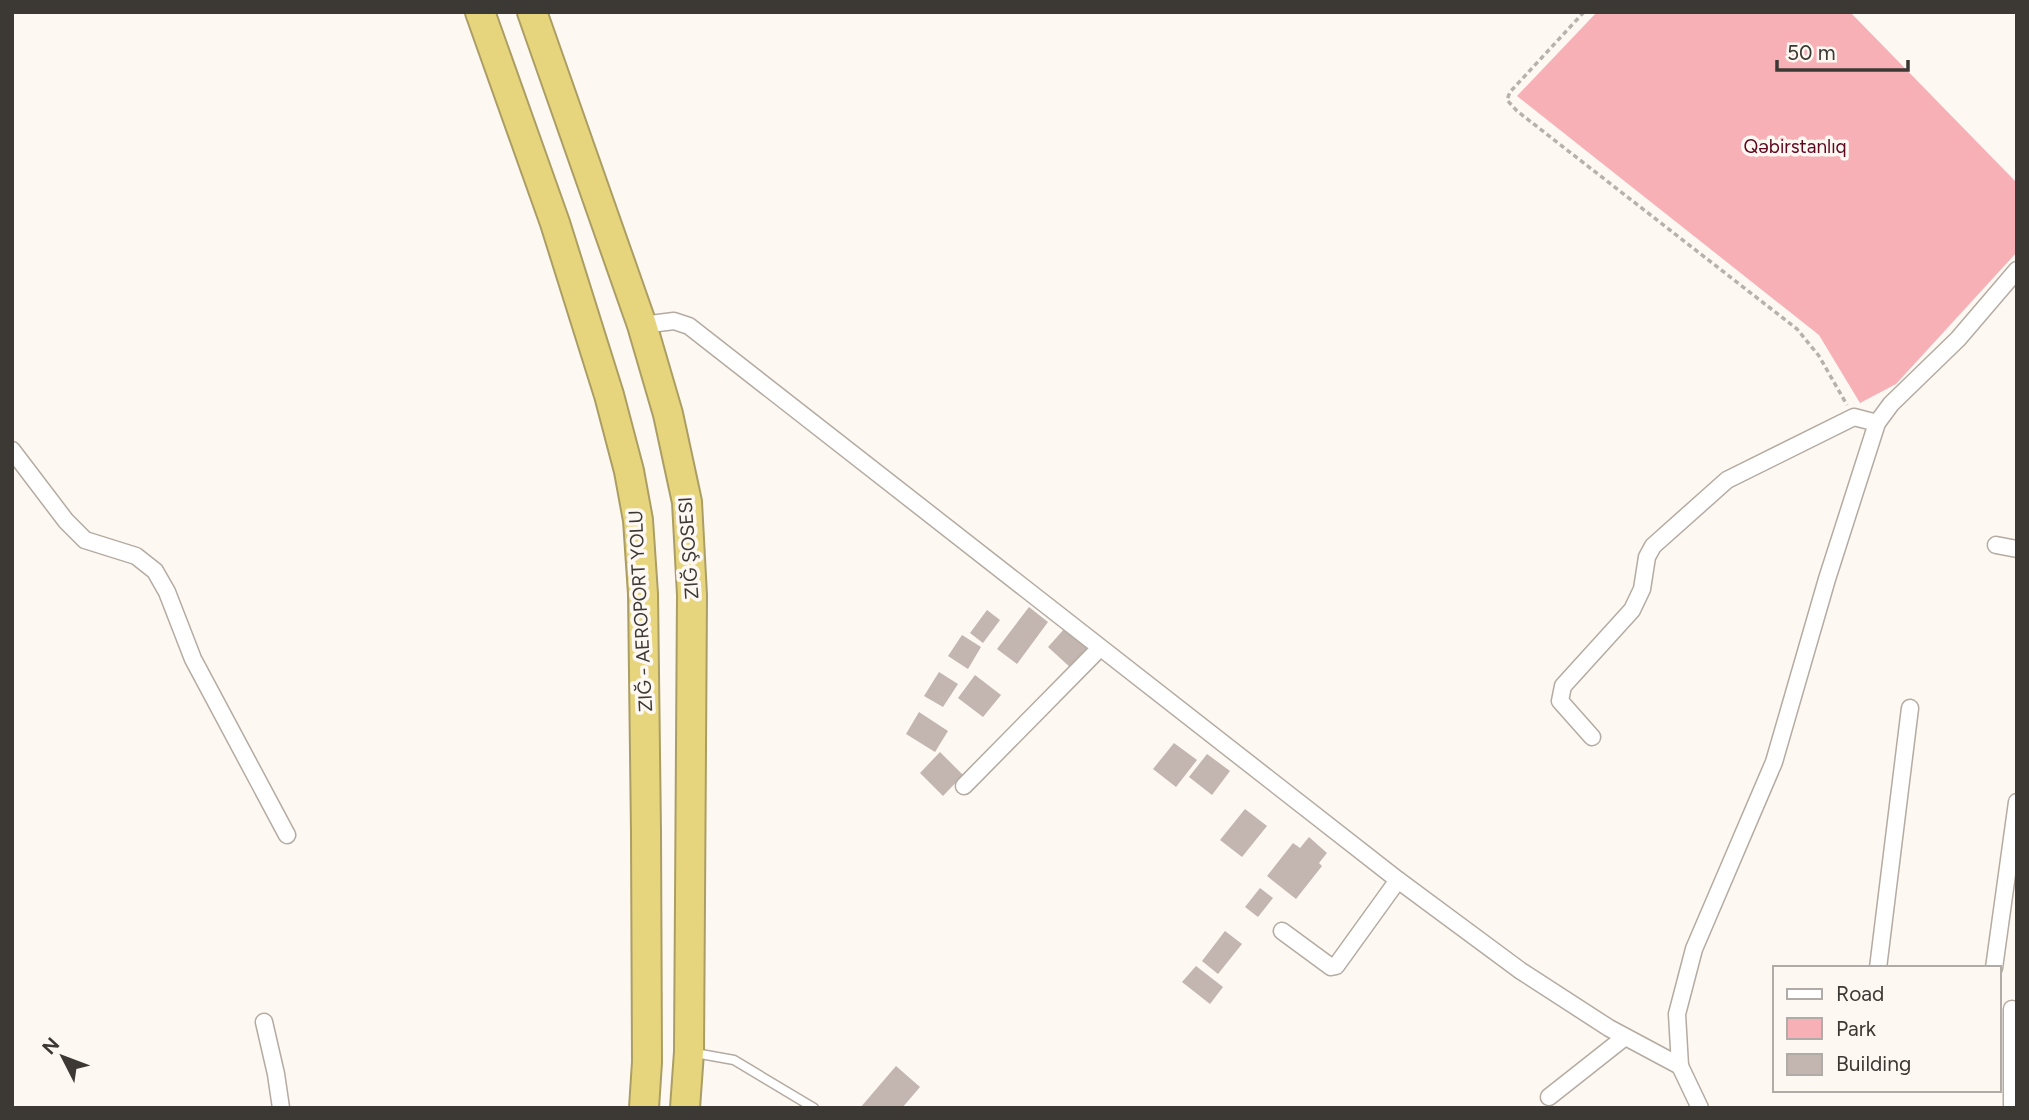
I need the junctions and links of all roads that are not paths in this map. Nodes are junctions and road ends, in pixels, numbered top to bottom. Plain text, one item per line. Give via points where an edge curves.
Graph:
1 (480, 12) edge
2 (532, 12) edge
3 (2017, 270) edge
4 (642, 325) junction
5 (1877, 423) junction
6 (12, 450) edge
7 (1996, 545) dead end
8 (2017, 549) edge
9 (1100, 648) junction
10 (1910, 708) dead end
11 (1592, 737) dead end
12 (964, 786) dead end
13 (2017, 802) edge
14 (287, 835) dead end
15 (1398, 880) junction
16 (1282, 931) dead end
17 (1878, 966) edge
18 (1994, 966) edge
19 (2009, 1009) edge
20 (264, 1023) dead end
21 (1625, 1037) junction
22 (688, 1052) junction
23 (1680, 1066) junction
24 (1549, 1097) dead end
25 (281, 1108) edge
26 (644, 1108) edge
27 (685, 1108) edge
28 (814, 1108) edge
29 (1700, 1108) edge
30 (2012, 1108) edge

1 - 26 highway via 610,395 638,520 646,832
2 - 4 highway
3 - 5 street
4 - 9 street via 674,321 689,326
4 - 22 highway via 668,414 688,516 692,595
5 - 11 street via 1854,417 1727,480 1653,546 1632,610 1563,686 1560,701
5 - 23 street via 1774,762 1694,949 1677,1014
6 - 14 street via 85,540 136,556 155,571 193,659
7 - 8 street
9 - 12 street
9 - 15 street
10 - 17 street
13 - 18 street
15 - 16 street via 1336,966 1331,968
15 - 21 street via 1521,971
19 - 30 street
20 - 25 street
21 - 23 street
21 - 24 street
22 - 27 highway
22 - 28 lane via 734,1060
23 - 29 street

